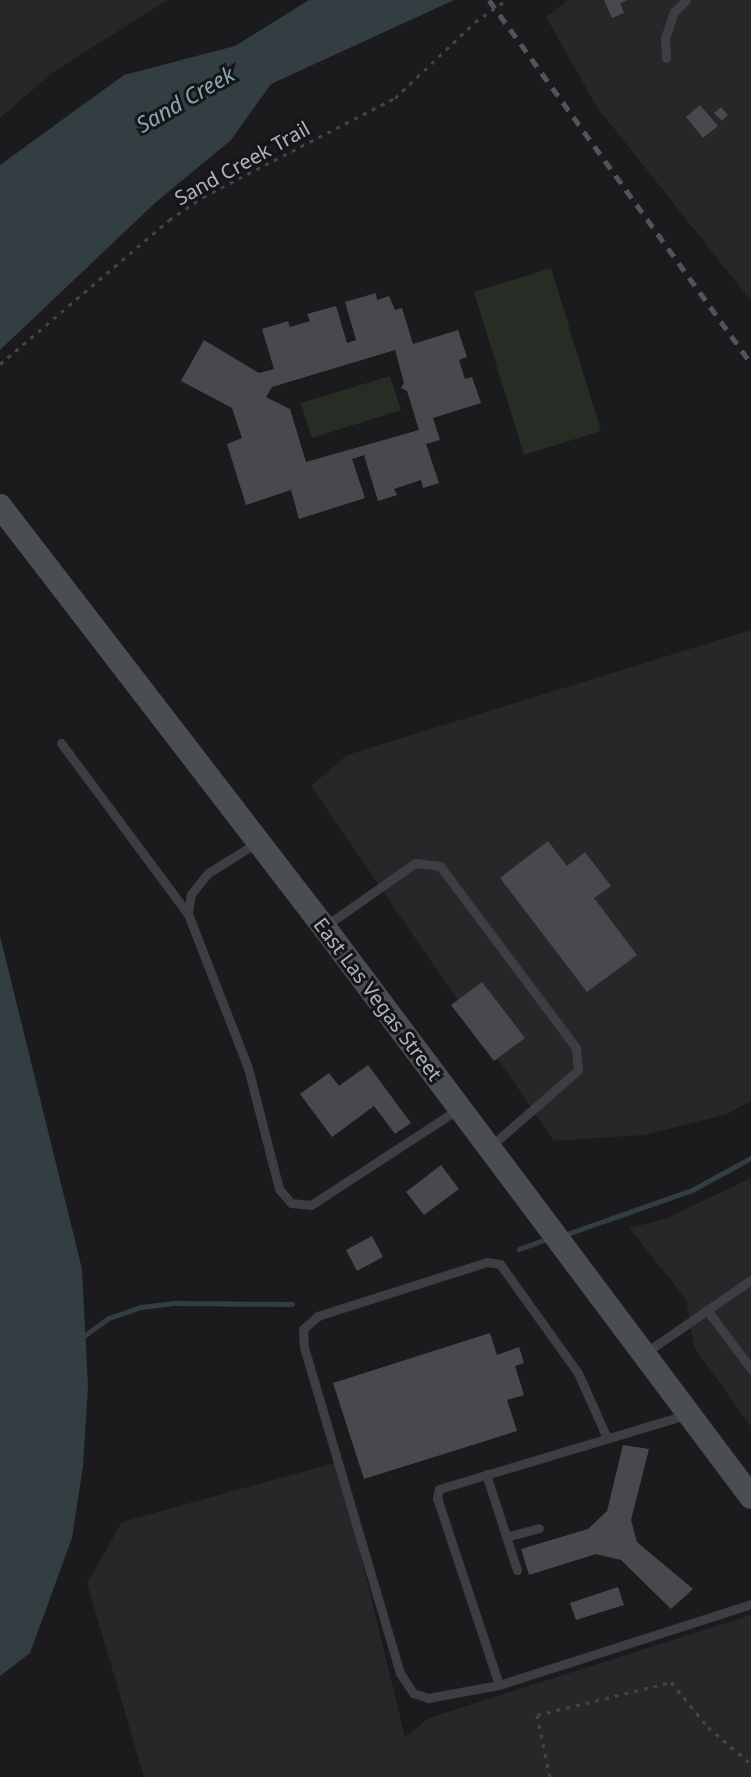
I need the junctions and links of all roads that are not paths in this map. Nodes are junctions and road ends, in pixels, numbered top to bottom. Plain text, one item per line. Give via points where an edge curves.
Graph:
1 (686, 0) edge
2 (666, 58) dead end
3 (0, 506) edge
4 (61, 743) dead end
5 (259, 841) junction
6 (188, 914) junction
7 (324, 927) junction
8 (460, 1109) junction
9 (489, 1148) junction
10 (751, 1280) edge
11 (707, 1310) junction
12 (643, 1354) junction
13 (751, 1369) edge
14 (688, 1414) junction
15 (607, 1438) junction
16 (486, 1474) junction
17 (751, 1497) edge
18 (539, 1528) dead end
19 (506, 1537) junction
20 (517, 1570) dead end
21 (751, 1604) edge
22 (499, 1685) junction

1 - 2 lane via 674,12 665,38
3 - 5 street, East Las Vegas Street
4 - 6 lane
5 - 6 lane via 208,873 191,894
5 - 7 street, East Las Vegas Street
6 - 8 lane via 248,1068 279,1189 291,1203 311,1205
7 - 8 street, East Las Vegas Street
7 - 9 lane via 415,863 440,866 468,902 576,1048 578,1070
8 - 9 street, East Las Vegas Street
9 - 12 street, East Las Vegas Street
10 - 11 lane
11 - 12 lane
11 - 13 lane
12 - 14 street, East Las Vegas Street
14 - 15 lane
14 - 17 street, East Las Vegas Street
15 - 16 lane
15 - 22 lane via 578,1373 500,1264 487,1262 318,1316 303,1329 405,1686 428,1698
16 - 19 lane
16 - 22 lane via 439,1489 437,1498
18 - 19 lane
19 - 20 lane
21 - 22 lane

